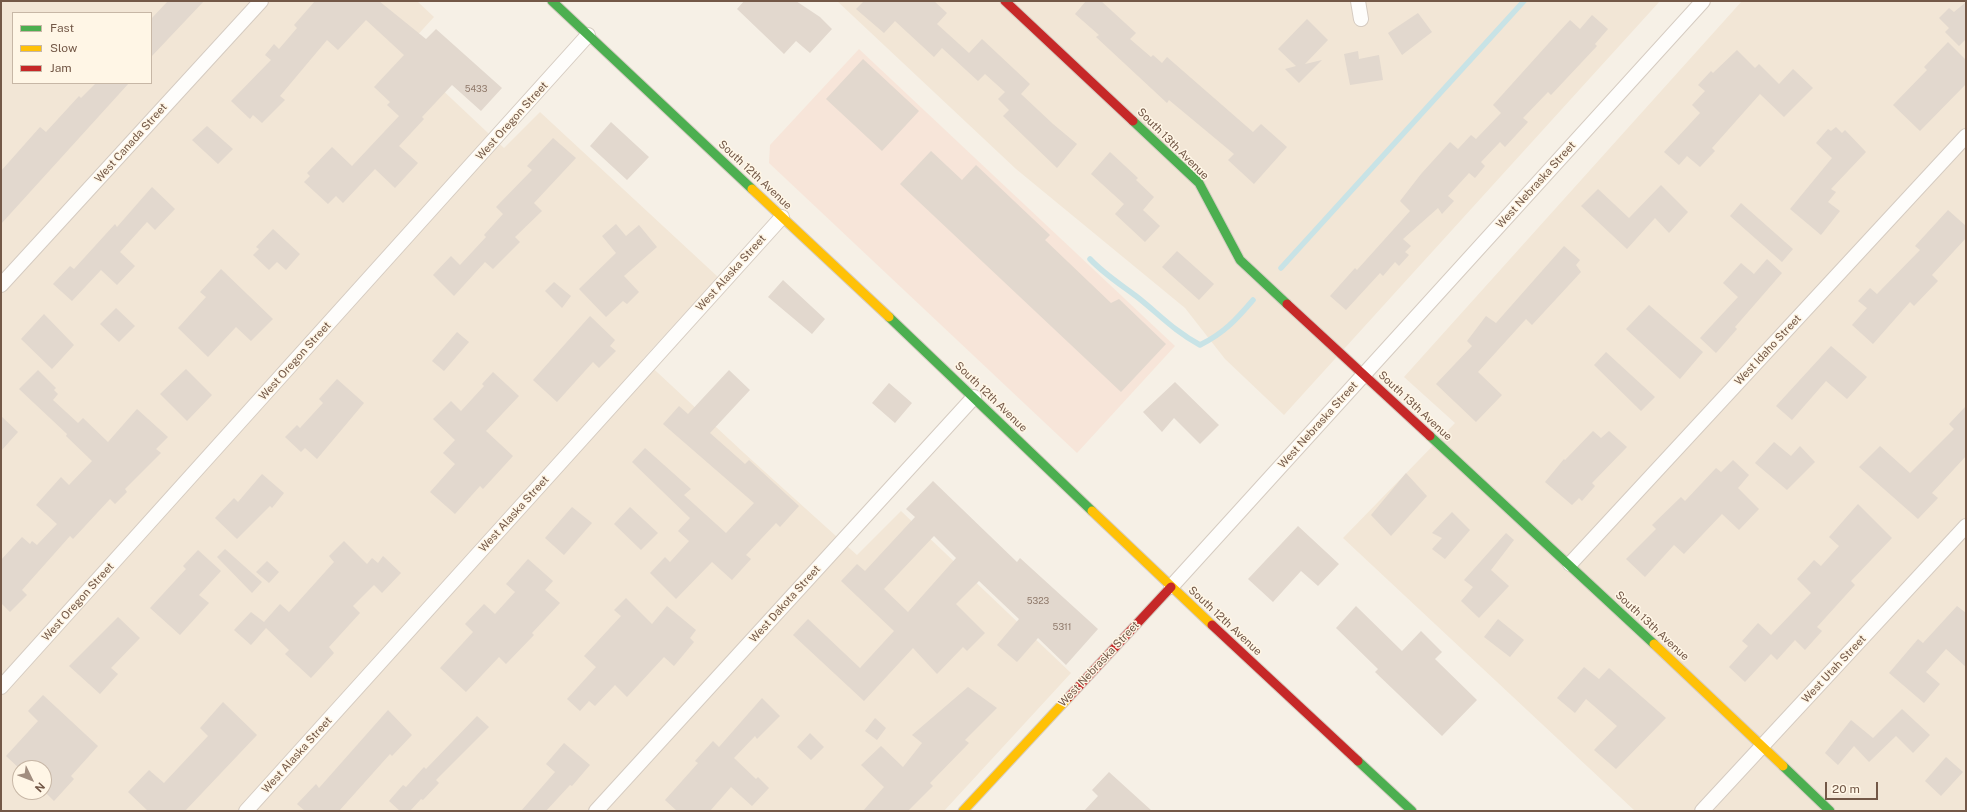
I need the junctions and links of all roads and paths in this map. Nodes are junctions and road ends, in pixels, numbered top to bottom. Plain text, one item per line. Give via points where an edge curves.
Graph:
1 (261, 1) edge
2 (552, 1) edge
3 (1005, 1) edge
4 (1358, 1) edge
5 (1703, 1) edge
6 (1361, 19) dead end
7 (588, 35) junction
8 (1966, 136) edge
9 (782, 217) junction
10 (1, 285) edge
11 (1363, 375) junction
12 (974, 397) junction
13 (1966, 526) edge
14 (1570, 564) junction
15 (1171, 587) junction
16 (1, 687) edge
17 (1762, 747) junction
18 (246, 811) edge
19 (596, 811) edge
20 (963, 811) edge
21 (1412, 811) edge
22 (1702, 811) edge
23 (1830, 811) edge

1 - 10 street, West Canada Street
2 - 7 street, South 12th Avenue
3 - 11 street, South 13th Avenue via 1199,183 1240,260
4 - 6 street
5 - 11 street, West Nebraska Street
7 - 9 street, South 12th Avenue
7 - 16 street, West Oregon Street
8 - 14 street, West Idaho Street
9 - 12 street, South 12th Avenue
9 - 18 street, West Alaska Street
11 - 14 street, South 13th Avenue
11 - 15 street, West Nebraska Street
12 - 15 street, South 12th Avenue
12 - 19 street, West Dakota Street
13 - 17 street, West Utah Street
14 - 17 street, South 13th Avenue
15 - 20 street, West Nebraska Street
15 - 21 street, South 12th Avenue
17 - 22 street, West Utah Street
17 - 23 street, South 13th Avenue

